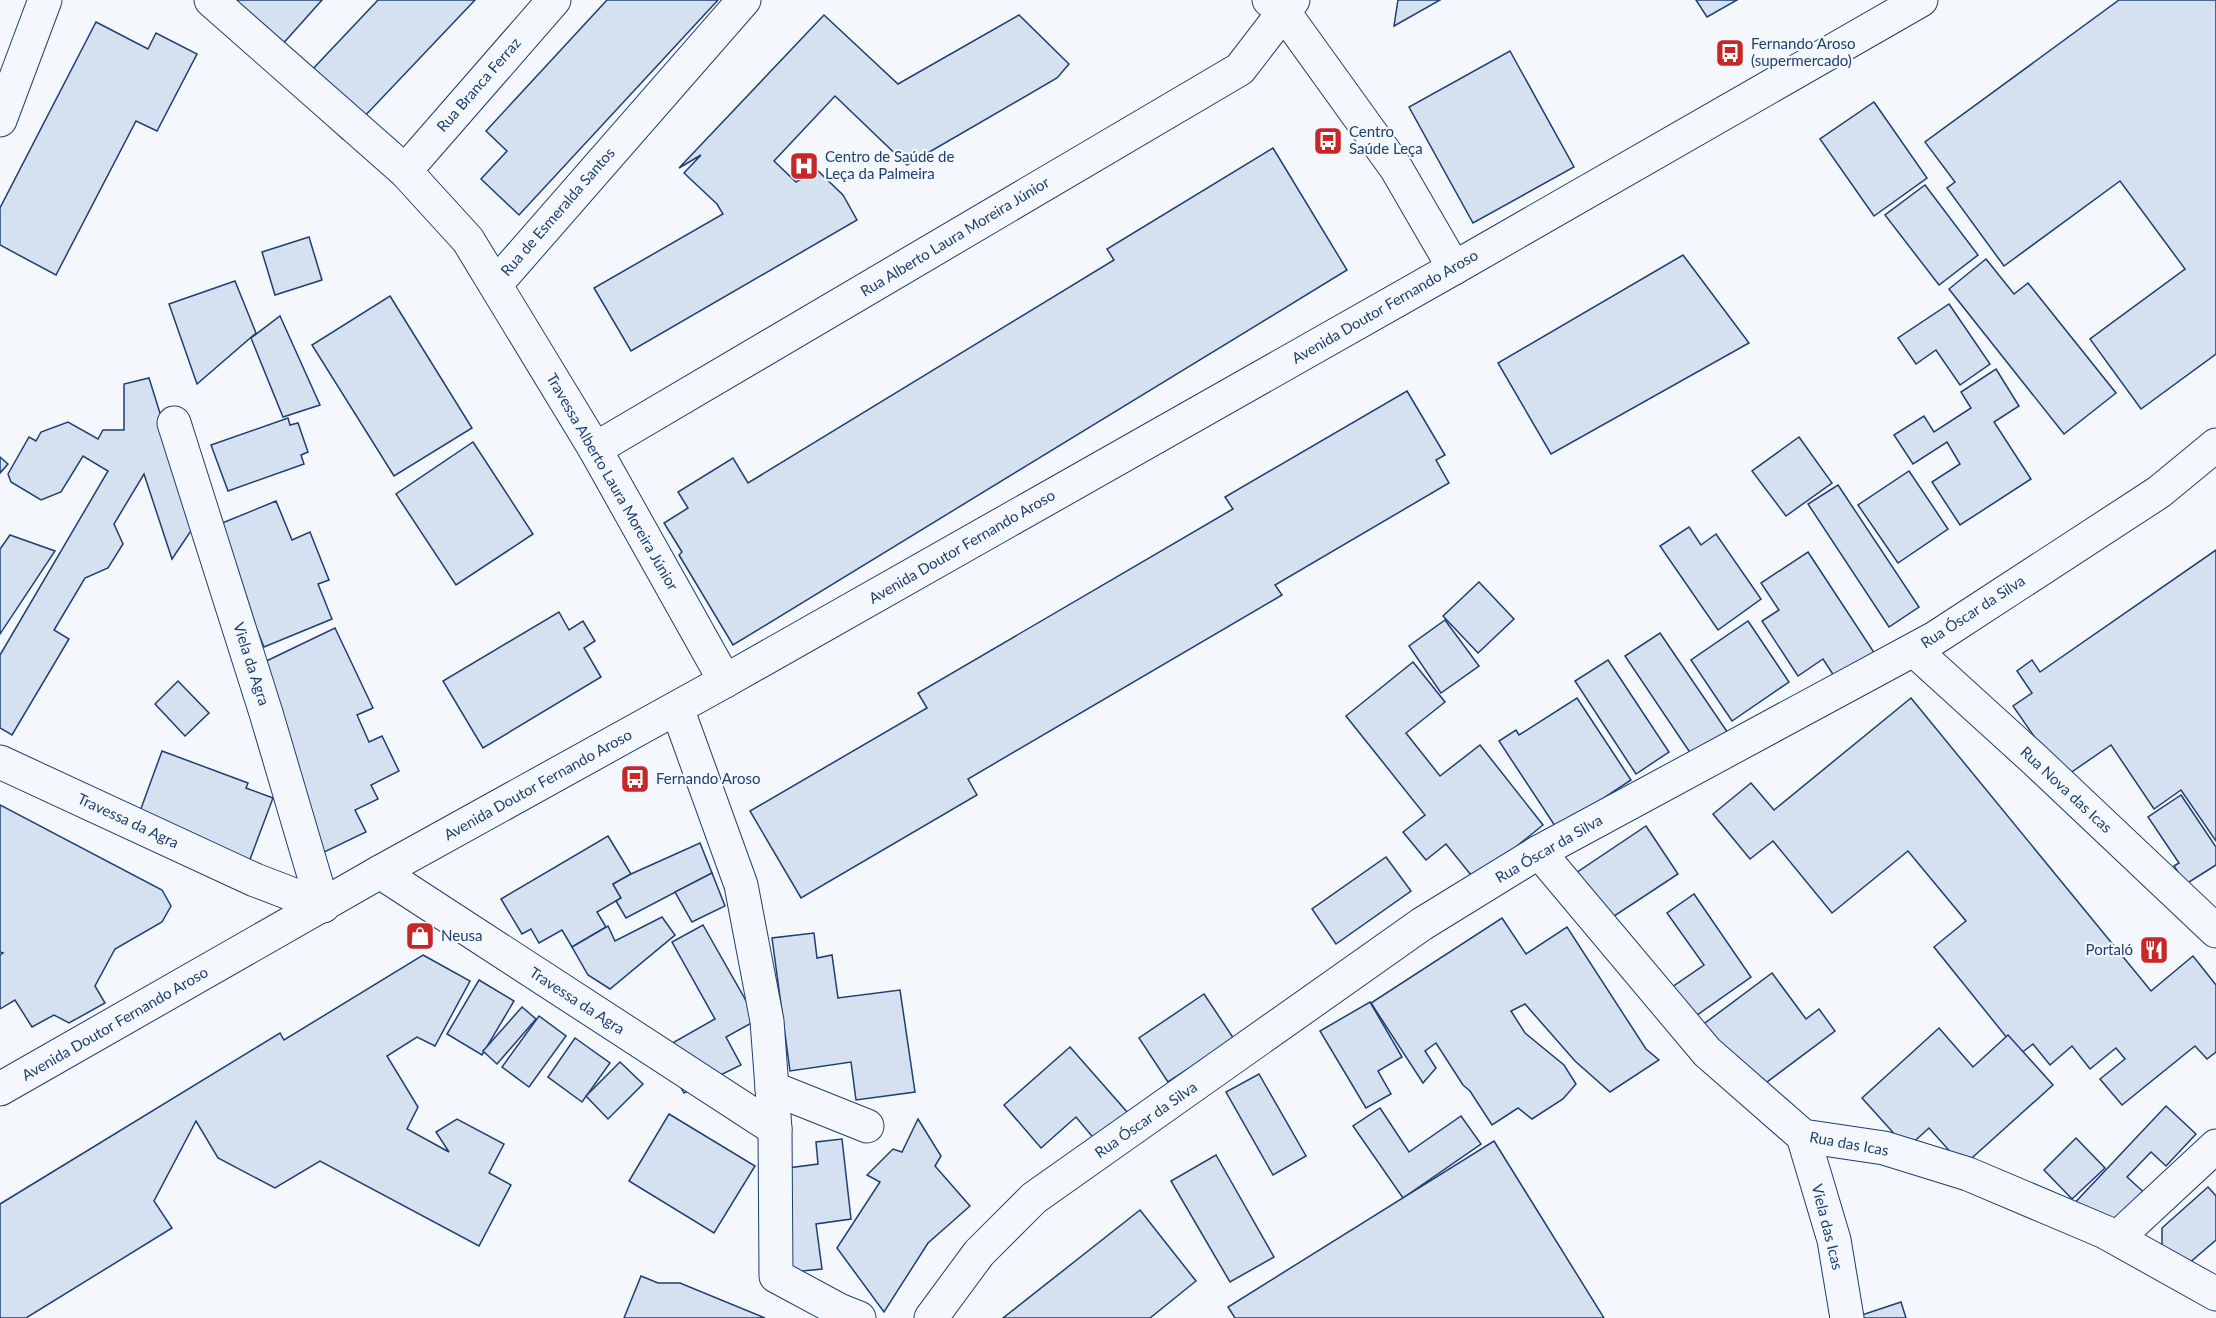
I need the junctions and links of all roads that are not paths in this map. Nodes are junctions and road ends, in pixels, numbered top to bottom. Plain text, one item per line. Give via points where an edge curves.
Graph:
1 (45, 0) edge
2 (212, 0) edge
3 (554, 0) edge
4 (744, 0) edge
5 (1922, 0) edge
6 (1282, 4) edge
7 (0, 120) edge
8 (405, 171) junction
9 (1454, 268) junction
10 (496, 284) junction
11 (174, 423) dead end
12 (2216, 444) edge
13 (595, 449) junction
14 (1914, 650) junction
15 (725, 681) junction
16 (677, 708) junction
17 (0, 762) edge
18 (1539, 852) junction
19 (380, 872) junction
20 (323, 906) junction
21 (2216, 931) edge
22 (772, 1088) junction
23 (0, 1089) edge
24 (867, 1126) dead end
25 (774, 1129) junction
26 (1803, 1136) junction
27 (2216, 1146) edge
28 (2117, 1238) junction
29 (2216, 1294) edge
30 (858, 1318) edge
31 (931, 1318) edge
32 (1847, 1318) edge

1 - 7 street
2 - 8 street, Rua de Esmeralda Santos
3 - 8 street, Rua Branca Ferraz
4 - 10 street, Rua de Esmeralda Santos
5 - 9 street, Avenida Doutor Fernando Aroso
6 - 9 street via 1396,168
6 - 13 street, Rua Alberto Laura Moreira Júnior via 1240,69
8 - 10 street, Rua de Esmeralda Santos via 468,240
9 - 15 street, Avenida Doutor Fernando Aroso
10 - 13 street, Travessa Alberto Laura Moreira Júnior
11 - 20 street, Viela da Agra
12 - 14 street, Rua Óscar da Silva via 2160,492
13 - 15 street, Travessa Alberto Laura Moreira Júnior
14 - 18 street, Rua Óscar da Silva
14 - 21 street, Rua Nova das Icas
15 - 16 street, Avenida Doutor Fernando Aroso
16 - 19 street, Avenida Doutor Fernando Aroso
16 - 22 street via 741,885 768,1021
17 - 20 street, Travessa da Agra via 255,880
18 - 26 street, Rua das Icas via 1707,1052
18 - 31 street, Rua Óscar da Silva via 1422,924 1034,1198 979,1253
19 - 20 street, Avenida Doutor Fernando Aroso
19 - 25 street, Travessa da Agra
20 - 23 street, Avenida Doutor Fernando Aroso
22 - 24 street
22 - 25 street
25 - 30 street via 776,1276
26 - 28 street, Rua das Icas via 1884,1148 1968,1174
26 - 32 street, Viela das Icas via 1834,1240
27 - 28 street
28 - 29 street, Rua das Icas

